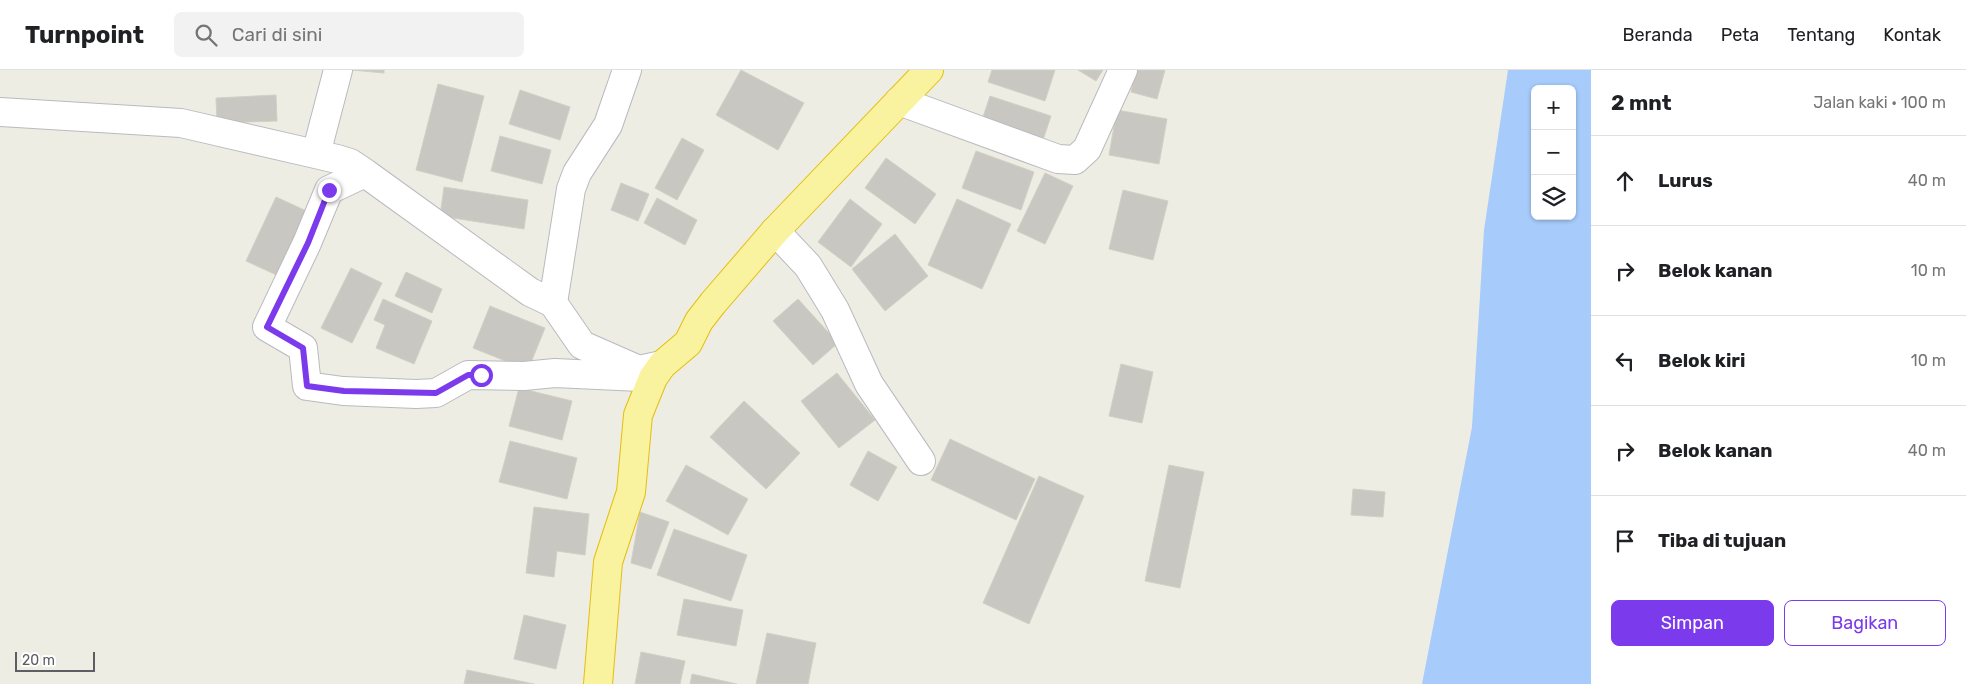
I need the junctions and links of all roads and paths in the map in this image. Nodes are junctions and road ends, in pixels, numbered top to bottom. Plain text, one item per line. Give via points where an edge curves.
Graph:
1 (338, 70) edge
2 (627, 70) edge
3 (929, 70) edge
4 (1123, 70) edge
5 (899, 101) junction
6 (0, 112) edge
7 (316, 154) junction
8 (365, 174) junction
9 (775, 231) junction
10 (553, 303) junction
11 (657, 371) junction
12 (921, 461) dead end
13 (598, 684) edge

1 - 7 street
2 - 10 street via 608,125 577,173 571,189
3 - 5 highway
4 - 5 street via 1088,149 1076,160 1058,159
5 - 9 highway
6 - 7 street via 181,123
7 - 8 street via 350,163
8 - 10 street via 530,292
8 - 11 street via 329,190 308,243 267,327 303,348 307,386 416,394 436,393 468,375
9 - 11 highway via 713,303 688,343
9 - 12 street via 808,266 842,324 869,384
10 - 11 street via 582,345 639,370
11 - 13 highway via 638,415 631,492 608,562

